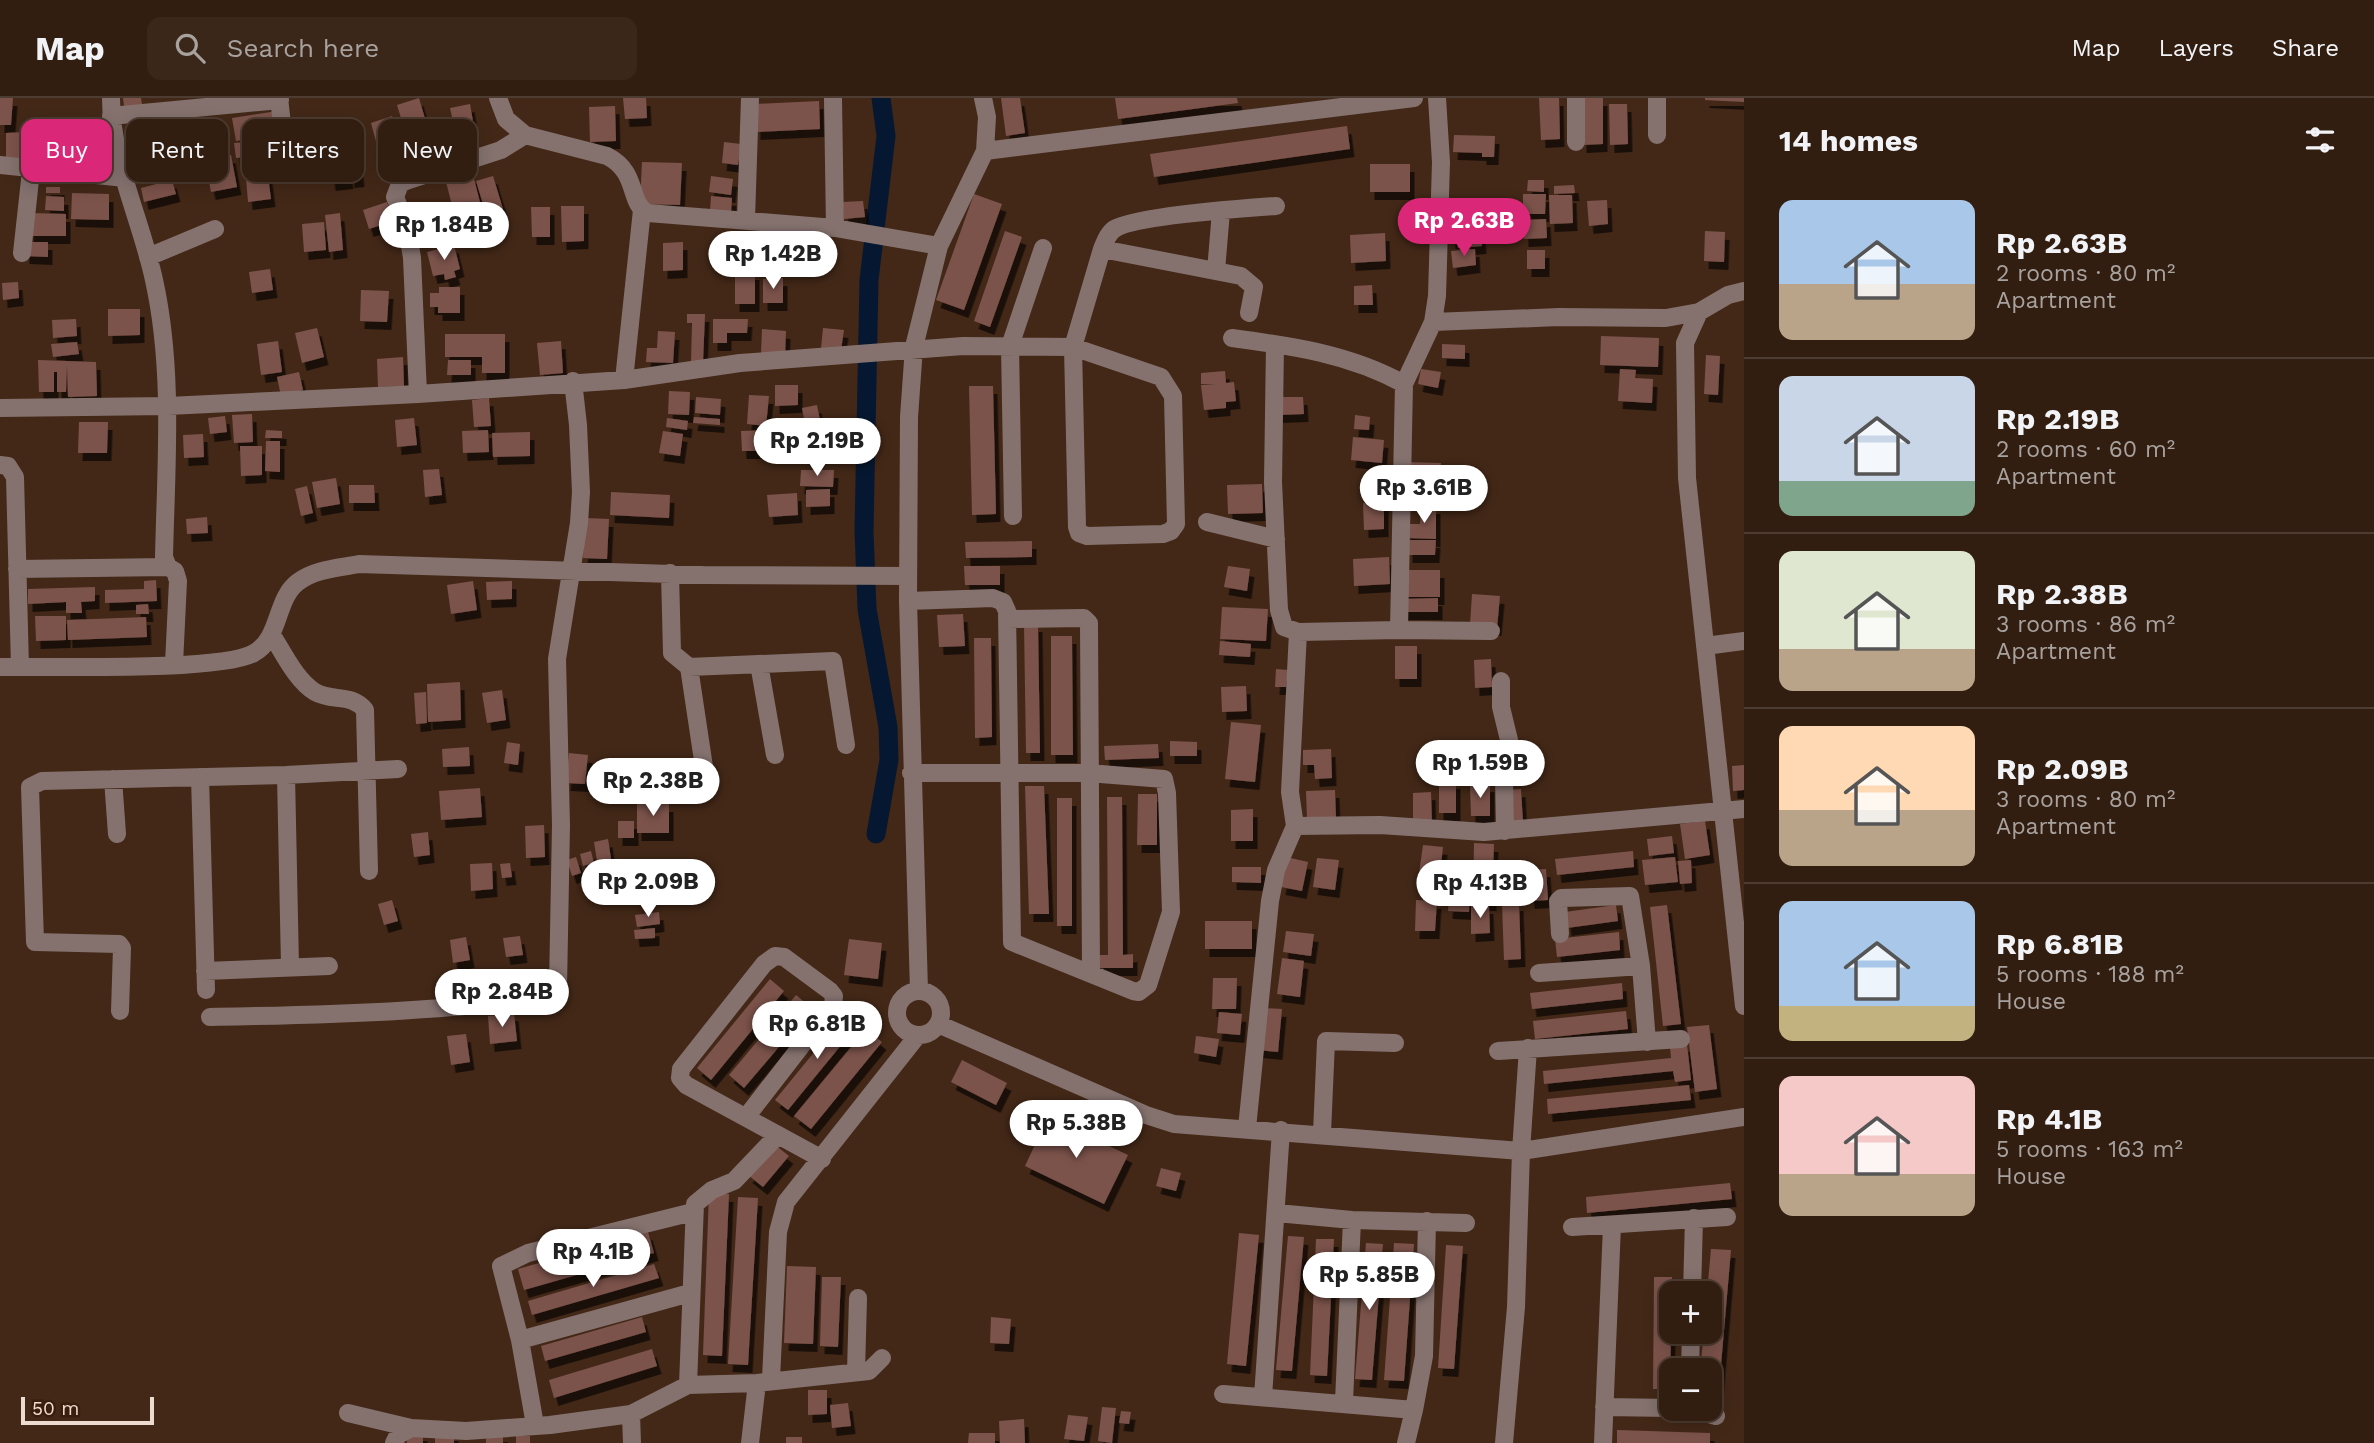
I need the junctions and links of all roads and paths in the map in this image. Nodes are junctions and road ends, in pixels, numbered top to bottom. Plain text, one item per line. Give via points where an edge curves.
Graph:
1 (498, 98) edge
2 (750, 98) edge
3 (984, 98) edge
4 (1414, 98) edge
5 (1437, 98) edge
6 (1576, 98) edge
7 (1657, 98) edge
8 (280, 99) edge
9 (833, 99) edge
10 (1343, 102) edge
11 (1270, 106) edge
12 (111, 107) edge
13 (282, 119) edge
14 (526, 135) junction
15 (1657, 135) dead end
16 (1576, 142) dead end
17 (985, 151) junction
18 (0, 165) edge
19 (21, 169) edge
20 (112, 177) edge
21 (125, 178) junction
22 (30, 182) edge
23 (1276, 206) dead end
24 (642, 210) junction
25 (1221, 211) junction
26 (746, 219) junction
27 (835, 228) junction
28 (215, 229) dead end
29 (939, 246) junction
30 (1043, 248) dead end
31 (1102, 249) junction
32 (22, 253) dead end
33 (148, 257) junction
34 (1216, 271) junction
35 (1744, 291) edge
36 (1699, 312) junction
37 (1250, 313) dead end
38 (1433, 322) junction
39 (1232, 338) dead end
40 (1275, 345) junction
41 (1010, 346) junction
42 (914, 347) junction
43 (1073, 347) junction
44 (624, 380) junction
45 (573, 382) junction
46 (1404, 384) junction
47 (418, 394) junction
48 (168, 405) junction
49 (0, 408) edge
50 (0, 465) edge
51 (1013, 516) dead end
52 (1207, 522) dead end
53 (1276, 539) junction
54 (168, 567) junction
55 (17, 569) junction
56 (572, 570) junction
57 (670, 573) junction
58 (908, 576) junction
59 (908, 601) junction
60 (1008, 619) junction
61 (1399, 630) junction
62 (1492, 631) dead end
63 (1298, 632) junction
64 (272, 635) junction
65 (1744, 641) edge
66 (1705, 646) junction
67 (174, 664) junction
68 (759, 664) junction
69 (0, 667) edge
70 (20, 667) junction
71 (689, 667) junction
72 (1501, 681) dead end
73 (846, 745) dead end
74 (775, 755) dead end
75 (704, 767) dead end
76 (398, 769) dead end
77 (367, 771) junction
78 (911, 773) junction
79 (1088, 773) junction
80 (286, 775) junction
81 (1012, 775) junction
82 (200, 777) junction
83 (113, 779) junction
84 (1744, 809) edge
85 (1723, 812) junction
86 (1295, 826) junction
87 (1505, 831) junction
88 (117, 834) dead end
89 (369, 871) dead end
90 (1560, 934) dead end
91 (290, 965) junction
92 (329, 966) dead end
93 (1641, 966) junction
94 (205, 971) junction
95 (1091, 971) junction
96 (1539, 973) dead end
97 (206, 990) dead end
98 (919, 991) junction
99 (1744, 1006) edge
100 (120, 1011) dead end
101 (210, 1017) dead end
102 (938, 1024) junction
103 (918, 1035) junction
104 (1681, 1039) dead end
105 (1647, 1042) junction
106 (1395, 1044) dead end
107 (1528, 1048) junction
108 (1498, 1051) dead end
109 (747, 1116) junction
110 (1744, 1118) edge
111 (1247, 1128) junction
112 (1281, 1130) junction
113 (1322, 1133) junction
114 (777, 1136) junction
115 (1521, 1151) junction
116 (822, 1159) junction
117 (693, 1212) junction
118 (1277, 1213) junction
119 (1727, 1217) dead end
120 (1695, 1218) junction
121 (1352, 1220) junction
122 (1427, 1221) junction
123 (1466, 1223) dead end
124 (1612, 1225) junction
125 (1572, 1227) dead end
126 (1692, 1281) edge
127 (690, 1293) junction
128 (858, 1298) dead end
129 (520, 1340) junction
130 (882, 1358) dead end
131 (856, 1372) junction
132 (764, 1381) junction
133 (688, 1385) junction
134 (1223, 1394) dead end
135 (1264, 1397) junction
136 (1345, 1402) junction
137 (1604, 1407) junction
138 (1659, 1408) edge
139 (1415, 1410) junction
140 (348, 1413) dead end
141 (631, 1413) junction
142 (411, 1428) junction
143 (545, 1431) edge
144 (466, 1437) edge
145 (394, 1443) edge
146 (632, 1443) edge
147 (750, 1443) edge
148 (1406, 1443) edge
149 (1504, 1443) edge
150 (1603, 1443) edge

1 - 14 street via 506,119
2 - 26 street
3 - 17 street
4 - 10 street
5 - 38 street via 1441,162
6 - 16 street
7 - 15 street
8 - 12 street
8 - 13 street
9 - 27 street
10 - 11 street
11 - 17 street
12 - 21 street
14 - 24 street via 618,162 626,169
14 - 47 street via 501,150 407,181 397,190 412,258
17 - 29 street
18 - 19 street
20 - 21 street
21 - 33 street
22 - 32 street
23 - 25 street
24 - 26 street via 662,216
24 - 44 street
25 - 31 street via 1121,225
25 - 34 street
26 - 27 street
27 - 29 street
28 - 33 street
29 - 42 street
30 - 41 street
31 - 34 street
31 - 43 street
33 - 48 street via 159,308
34 - 37 street via 1250,281 1254,287
35 - 36 street
36 - 38 street via 1666,318
36 - 66 street via 1685,343 1686,424 1687,478
38 - 46 street
39 - 40 street
40 - 46 street via 1356,361
40 - 53 street
41 - 42 street
41 - 43 street
41 - 51 street
42 - 44 street via 740,363
42 - 58 street
43 - 43 street via 1167,382 1173,396 1176,524 1171,531 1079,533
44 - 45 street
45 - 47 street
45 - 56 street via 581,460
46 - 61 street
47 - 48 street
48 - 49 street
48 - 54 street via 164,557
50 - 55 street via 8,466 15,478
52 - 53 street
53 - 63 street via 1280,620 1284,627
54 - 55 street
54 - 67 street via 176,571 178,581
55 - 70 street
56 - 57 street
56 - 64 street via 385,563 326,569 298,582
56 - 101 street via 557,659 561,825 555,990 497,1002 404,1011
57 - 58 street
57 - 71 street via 672,653
58 - 59 street
59 - 60 street via 993,598 1003,602
59 - 78 street
60 - 79 street via 1084,618 1089,623
60 - 81 street
61 - 62 street
61 - 63 street
63 - 86 street via 1290,792
64 - 67 street via 256,653 242,658
64 - 77 street via 304,685 323,696 351,699 365,710
65 - 66 street
66 - 85 street
67 - 70 street
68 - 71 street
68 - 73 street via 833,661
68 - 74 street
69 - 70 street
71 - 75 street
72 - 87 street via 1509,740
76 - 77 street
77 - 80 street
77 - 89 street
78 - 81 street
78 - 98 street
79 - 81 street
79 - 95 street
79 - 95 street via 1164,779 1171,912 1143,990 1133,991
80 - 82 street
80 - 91 street
81 - 95 street via 1012,942
82 - 83 street
82 - 94 street
83 - 88 street
83 - 100 street via 42,781 30,786 28,796 35,942 119,944
84 - 85 street
85 - 87 street
85 - 99 street
86 - 87 street
86 - 111 street via 1276,870 1270,901
90 - 93 street via 1561,898 1630,896
91 - 92 street
91 - 94 street
93 - 96 street
93 - 105 street
94 - 97 street
98 - 102 street via 937,1002
98 - 103 street via 904,997 897,1009 899,1024
102 - 103 street
102 - 111 street via 1146,1115 1174,1124
103 - 116 street
104 - 105 street
105 - 107 street
106 - 113 street via 1326,1041
107 - 108 street
107 - 115 street
109 - 109 street via 686,1085 679,1074 764,964 775,956 784,957 830,991 833,1005
109 - 114 street
110 - 115 street
111 - 112 street
112 - 113 street
112 - 118 street
113 - 115 street
114 - 116 street
114 - 117 street via 734,1181 706,1194
115 - 149 street via 1516,1307
116 - 132 street via 786,1202 781,1216
117 - 127 street
117 - 129 street via 528,1253 501,1266
118 - 121 street
118 - 135 street
119 - 120 street
120 - 124 street
120 - 126 street
121 - 122 street
121 - 136 street
122 - 123 street
122 - 139 street via 1424,1356
124 - 125 street
124 - 137 street
127 - 129 street
127 - 133 street
128 - 131 street
129 - 143 street
130 - 131 street via 869,1371
131 - 132 street
132 - 133 street
132 - 147 street
133 - 141 street
134 - 135 street
135 - 136 street
136 - 139 street
137 - 138 street
137 - 150 street
139 - 148 street
140 - 142 street
141 - 143 street
141 - 146 street
142 - 144 street
142 - 145 street
143 - 144 street

